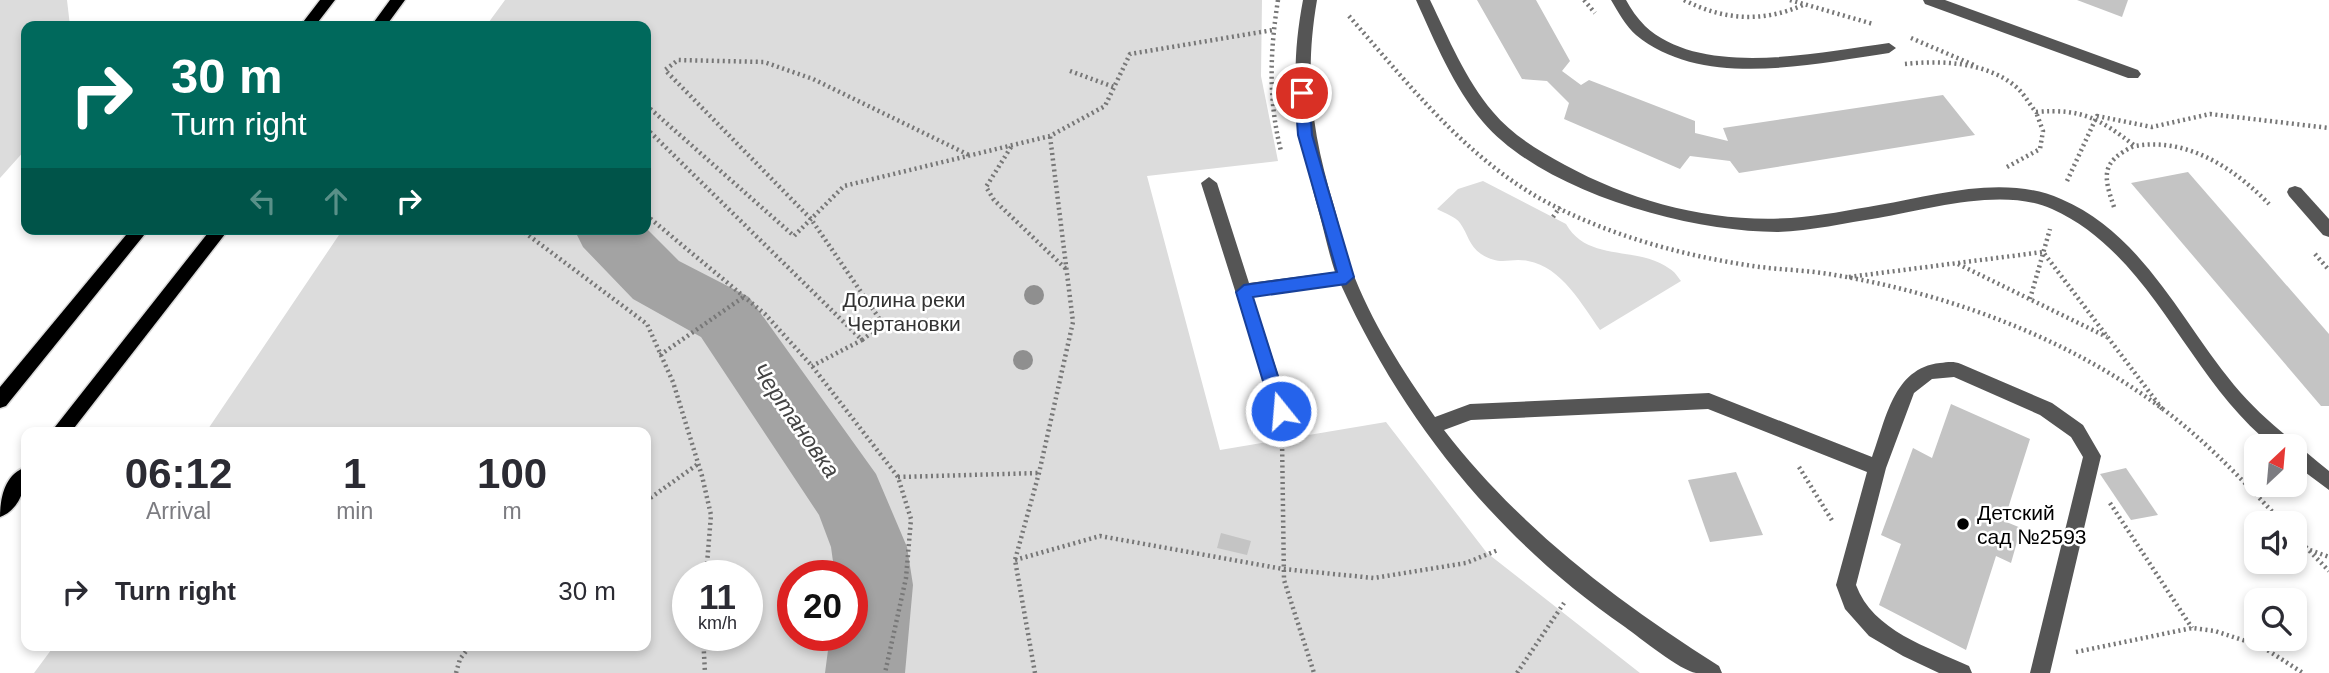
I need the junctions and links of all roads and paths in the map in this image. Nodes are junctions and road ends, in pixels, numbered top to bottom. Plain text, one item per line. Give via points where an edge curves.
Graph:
1 (328, 0) edge
2 (398, 0) edge
3 (1310, 0) edge
4 (1423, 0) edge
5 (1584, 0) edge
6 (1618, 0) edge
7 (1684, 0) edge
8 (1930, 0) edge
9 (1803, 5) dead end
10 (1349, 16) dead end
11 (311, 21) edge
12 (382, 21) edge
13 (1604, 22) dead end
14 (1273, 30) dead end
15 (1889, 48) dead end
16 (1896, 66) dead end
17 (1070, 71) dead end
18 (2133, 75) dead end
19 (1114, 88) junction
20 (651, 109) edge
21 (2036, 112) junction
22 (2097, 116) junction
23 (2329, 128) edge
24 (651, 133) edge
25 (1049, 136) junction
26 (1010, 148) junction
27 (972, 157) junction
28 (2005, 167) dead end
29 (1209, 183) dead end
30 (2295, 192) dead end
31 (2056, 204) junction
32 (2271, 205) dead end
33 (651, 219) edge
34 (811, 219) junction
35 (2329, 230) edge
36 (136, 235) edge
37 (216, 235) edge
38 (528, 235) edge
39 (2312, 251) dead end
40 (2043, 252) junction
41 (1958, 263) junction
42 (1067, 270) junction
43 (2329, 270) edge
44 (1346, 277) junction
45 (1845, 278) junction
46 (1244, 292) junction
47 (745, 296) junction
48 (2030, 299) junction
49 (2109, 338) junction
50 (862, 340) junction
51 (660, 355) junction
52 (812, 366) junction
53 (0, 400) edge
54 (1281, 411) joint
55 (2168, 416) junction
56 (64, 427) edge
57 (1431, 427) junction
58 (1775, 427) junction
59 (2272, 434) edge
60 (698, 464) junction
61 (2307, 464) edge
62 (1877, 468) junction
63 (2089, 471) junction
64 (1039, 473) junction
65 (898, 477) junction
66 (21, 481) edge
67 (2329, 482) edge
68 (651, 497) edge
69 (0, 508) edge
70 (2271, 511) edge
71 (2308, 549) joint
72 (1499, 550) dead end
73 (1854, 557) junction
74 (2329, 557) edge
75 (707, 560) edge
76 (1015, 560) junction
77 (1283, 569) junction
78 (2329, 571) edge
79 (1564, 603) dead end
80 (2192, 628) junction
81 (466, 651) edge
82 (704, 651) edge
83 (2042, 666) edge
84 (1312, 672) edge
85 (456, 673) edge
86 (705, 673) edge
87 (886, 673) edge
88 (1035, 673) edge
89 (1517, 673) edge
90 (1712, 673) edge
91 (1962, 673) edge
92 (2304, 673) edge

1 - 11 main road
2 - 12 main road
3 - 44 street via 1300,71 1305,135
4 - 31 street via 1463,84 1489,119 1526,149 1576,179 1632,202 1714,223 1780,226 1987,194 2021,194
5 - 13 path
6 - 15 street via 1642,32 1688,56 1743,66
7 - 9 path via 1696,7 1755,19 1775,17
8 - 18 street
10 - 45 path via 1428,108 1480,157 1530,193 1602,228 1687,253
14 - 19 path via 1130,54
16 - 21 path via 1921,61 1983,70 2016,87
17 - 19 path
19 - 25 path via 1105,106
20 - 34 path via 794,236
21 - 22 path via 2059,109
21 - 28 path via 2043,131 2040,149
22 - 23 path via 2152,127 2210,114
22 - 31 path
22 - 32 path via 2135,146 2164,142 2227,168 2254,186
24 - 50 path
25 - 26 path
25 - 42 path
26 - 27 path
26 - 42 path via 986,187
27 - 34 path via 844,186
27 - 34 path via 813,79 764,62 678,60 665,70
29 - 46 street
30 - 35 street
31 - 40 path
31 - 59 street via 2094,224 2126,255 2249,415
33 - 47 path
34 - 50 path via 883,324
36 - 53 main road
37 - 56 main road
38 - 51 path via 647,324
39 - 43 path
40 - 41 path
40 - 48 path
40 - 49 path
41 - 45 path
41 - 48 path
42 - 64 path via 1073,322
44 - 46 street
44 - 57 street via 1381,350
45 - 55 path via 1957,304 2011,323 2133,390
46 - 54 street
47 - 51 path
47 - 52 path
48 - 49 path
49 - 55 path
50 - 52 path
51 - 60 path
52 - 65 path
54 - 77 path
55 - 70 path via 2209,447
57 - 58 street via 1470,412 1709,401
57 - 90 street via 1501,510 1541,549 1634,622
58 - 62 street
58 - 73 path
60 - 68 path
60 - 75 path via 711,515
61 - 67 street
62 - 63 street via 1907,388 1928,372 1955,369 2046,409 2077,431 2092,456
62 - 73 street
63 - 80 path
63 - 83 street
64 - 65 path
64 - 76 path
65 - 87 path via 911,519 906,578
66 - 69 main road
71 - 74 path
71 - 78 path
72 - 77 path via 1466,563 1374,578
73 - 91 street via 1846,585 1850,601 1870,625
76 - 77 path via 1100,536
76 - 88 path
77 - 84 path
79 - 89 path
80 - 83 path
80 - 92 path via 2261,646
81 - 85 path
82 - 86 path

